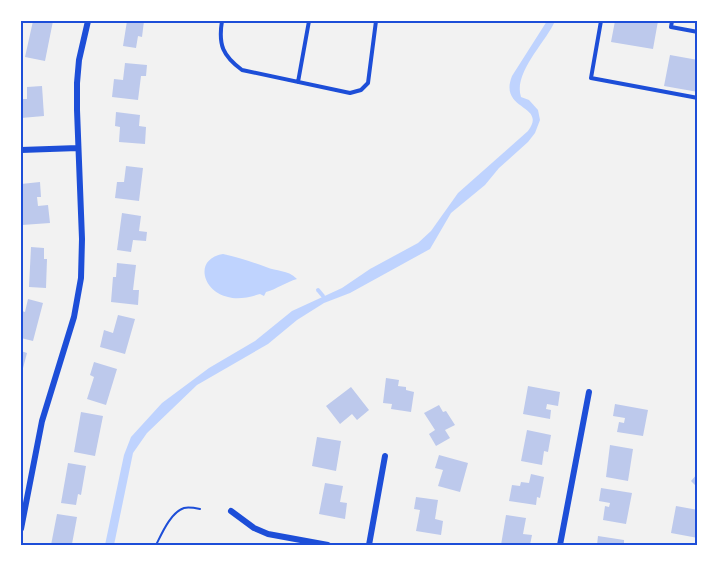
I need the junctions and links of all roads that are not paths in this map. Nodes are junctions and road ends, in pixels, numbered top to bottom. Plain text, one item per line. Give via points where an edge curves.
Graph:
1 (88, 21) edge
2 (222, 21) edge
3 (309, 21) edge
4 (376, 21) edge
5 (601, 21) edge
6 (672, 21) edge
7 (698, 32) edge
8 (298, 82) junction
9 (698, 98) edge
10 (78, 148) junction
11 (21, 150) edge
12 (589, 392) dead end
13 (385, 456) dead end
14 (231, 511) dead end
15 (21, 530) edge
16 (328, 545) edge
17 (369, 545) edge
18 (560, 545) edge

1 - 10 street via 78,71
2 - 8 lane via 220,42 231,62 242,70
3 - 8 lane
4 - 8 lane via 368,83 361,90 350,93
5 - 9 lane via 591,78
6 - 7 lane via 671,27
10 - 11 street
10 - 15 street via 82,258 79,293 42,421
12 - 18 street
13 - 17 street
14 - 16 street via 268,534

